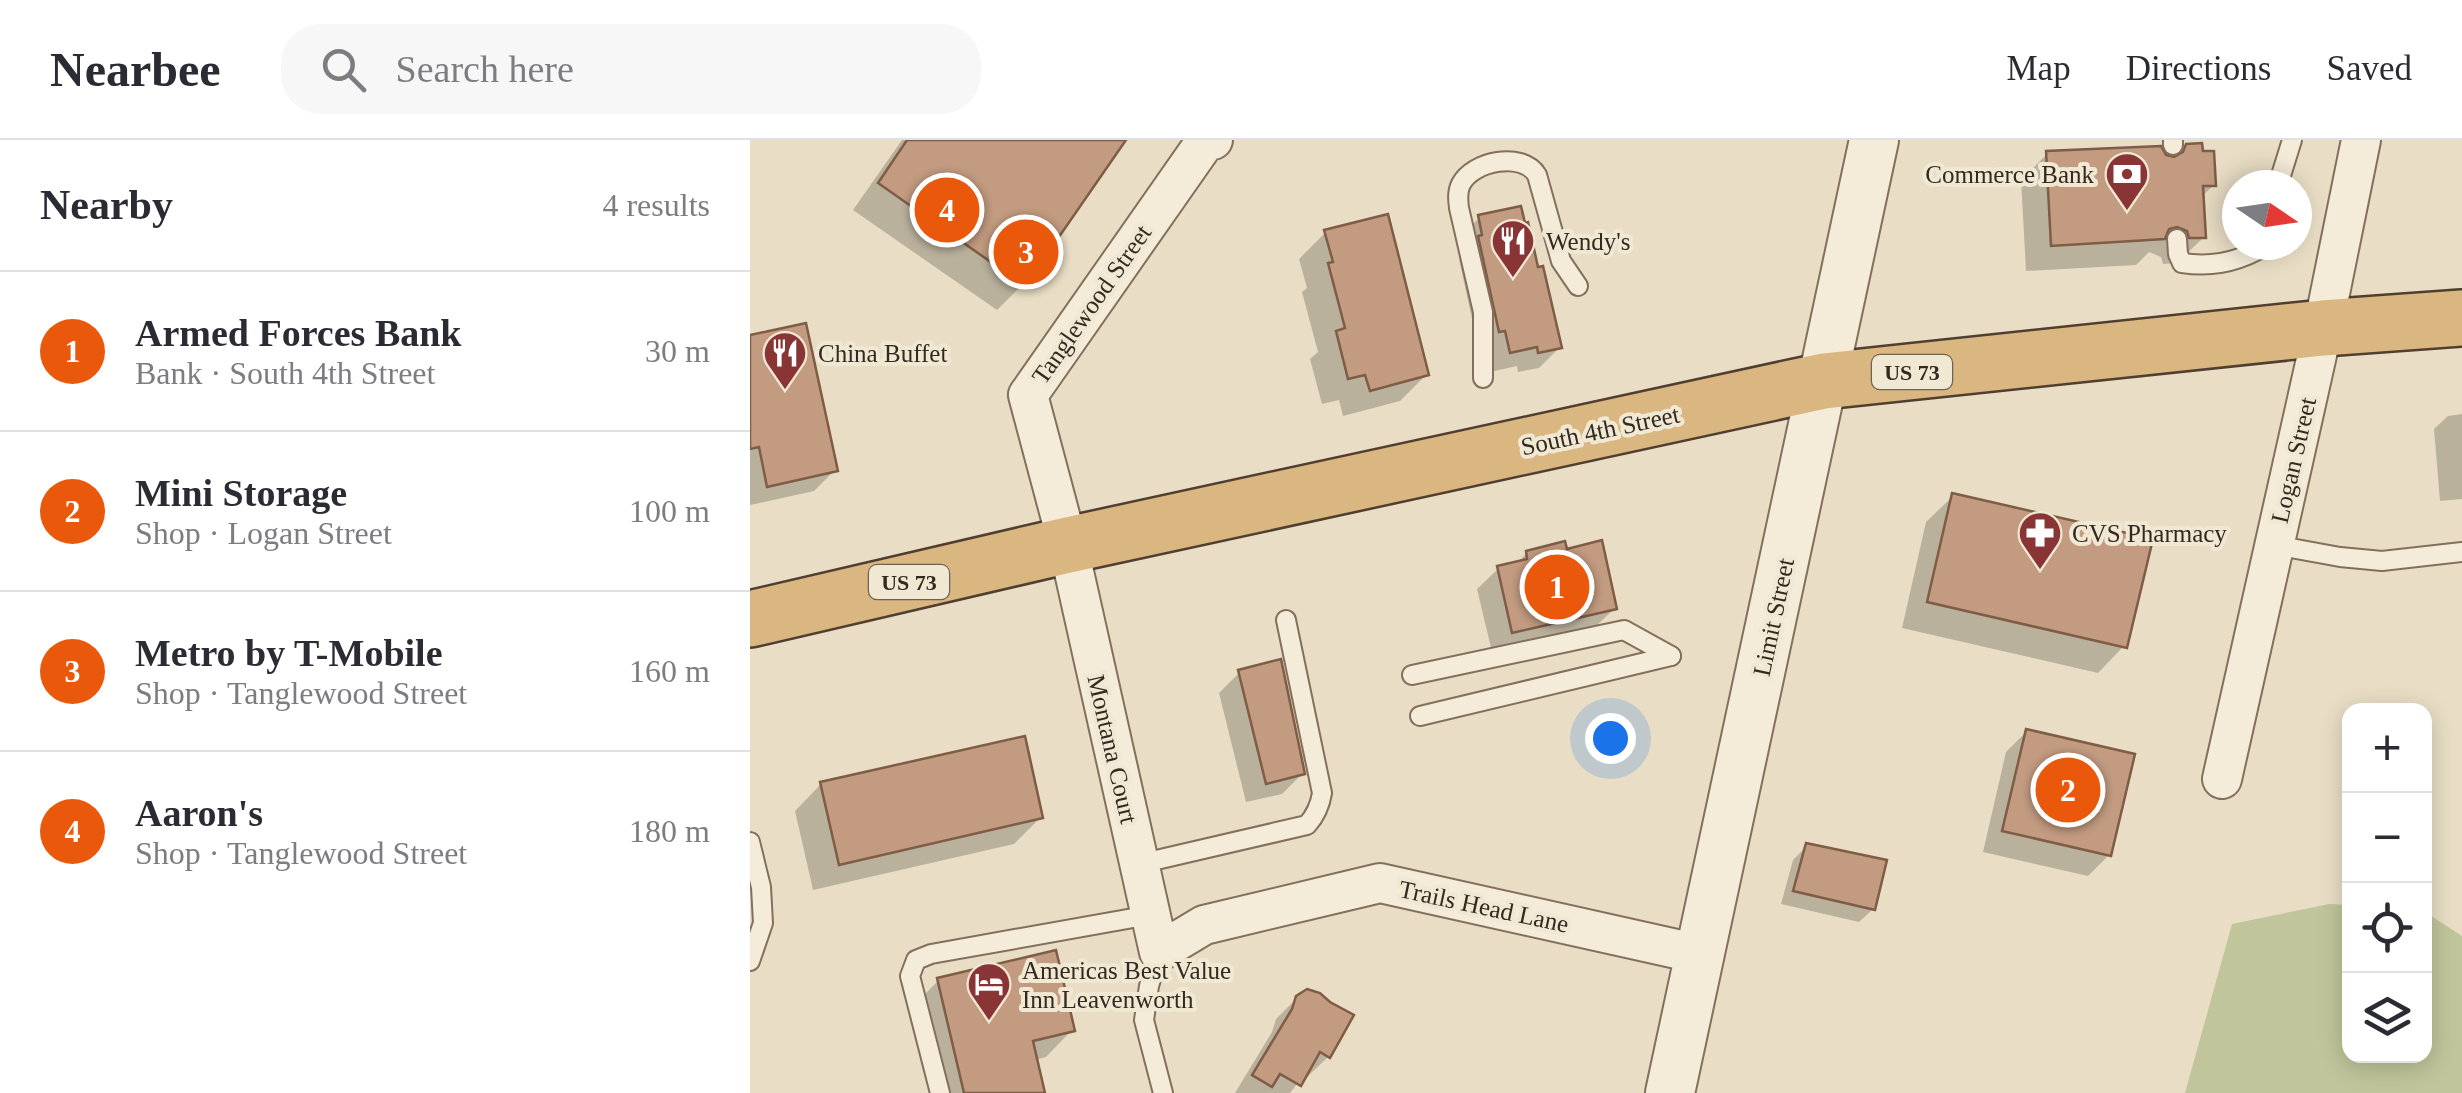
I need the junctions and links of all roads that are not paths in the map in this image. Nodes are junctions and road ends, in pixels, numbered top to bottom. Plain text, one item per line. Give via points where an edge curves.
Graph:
1 (1212, 140) edge
2 (2292, 140) edge
3 (2361, 140) edge
4 (1880, 141) edge
5 (2283, 170) edge
6 (2178, 239) dead end
7 (2238, 260) edge
8 (1578, 286) dead end
9 (2462, 318) edge
10 (2323, 328) junction
11 (1484, 378) dead end
12 (1824, 381) junction
13 (1068, 545) junction
14 (2274, 545) junction
15 (2462, 552) edge
16 (750, 619) edge
17 (1286, 620) dead end
18 (1412, 676) dead end
19 (1420, 716) dead end
20 (2222, 779) dead end
21 (750, 842) edge
22 (1139, 864) junction
23 (1150, 914) junction
24 (1159, 952) junction
25 (1698, 954) junction
26 (750, 960) edge
27 (940, 1093) edge
28 (1164, 1093) edge
29 (1670, 1093) edge

1 - 13 street, Tanglewood Street via 1028,395
2 - 5 lane
3 - 10 street, Logan Street
4 - 12 street, Limit Street
6 - 7 lane via 2182,263
8 - 11 lane via 1561,261 1532,166 1513,160 1468,175 1459,208 1483,312
9 - 10 highway, South 4th Street / US 73
10 - 12 highway, South 4th Street / US 73
10 - 14 street, Logan Street
12 - 13 highway, South 4th Street / US 73
12 - 25 street, Limit Street
13 - 16 highway, South 4th Street / US 73
13 - 22 street, Montana Court
14 - 15 lane via 2382,561
14 - 20 street, Logan Street
17 - 22 lane via 1322,793 1314,816 1307,825
18 - 19 lane via 1624,630 1671,656
21 - 26 lane via 763,923
22 - 23 street, Montana Court
23 - 24 street, Montana Court
23 - 27 lane via 916,960 910,976
24 - 25 street, Trails Head Lane via 1204,925 1380,883
24 - 28 lane via 1144,1020
25 - 29 street, Limit Street

